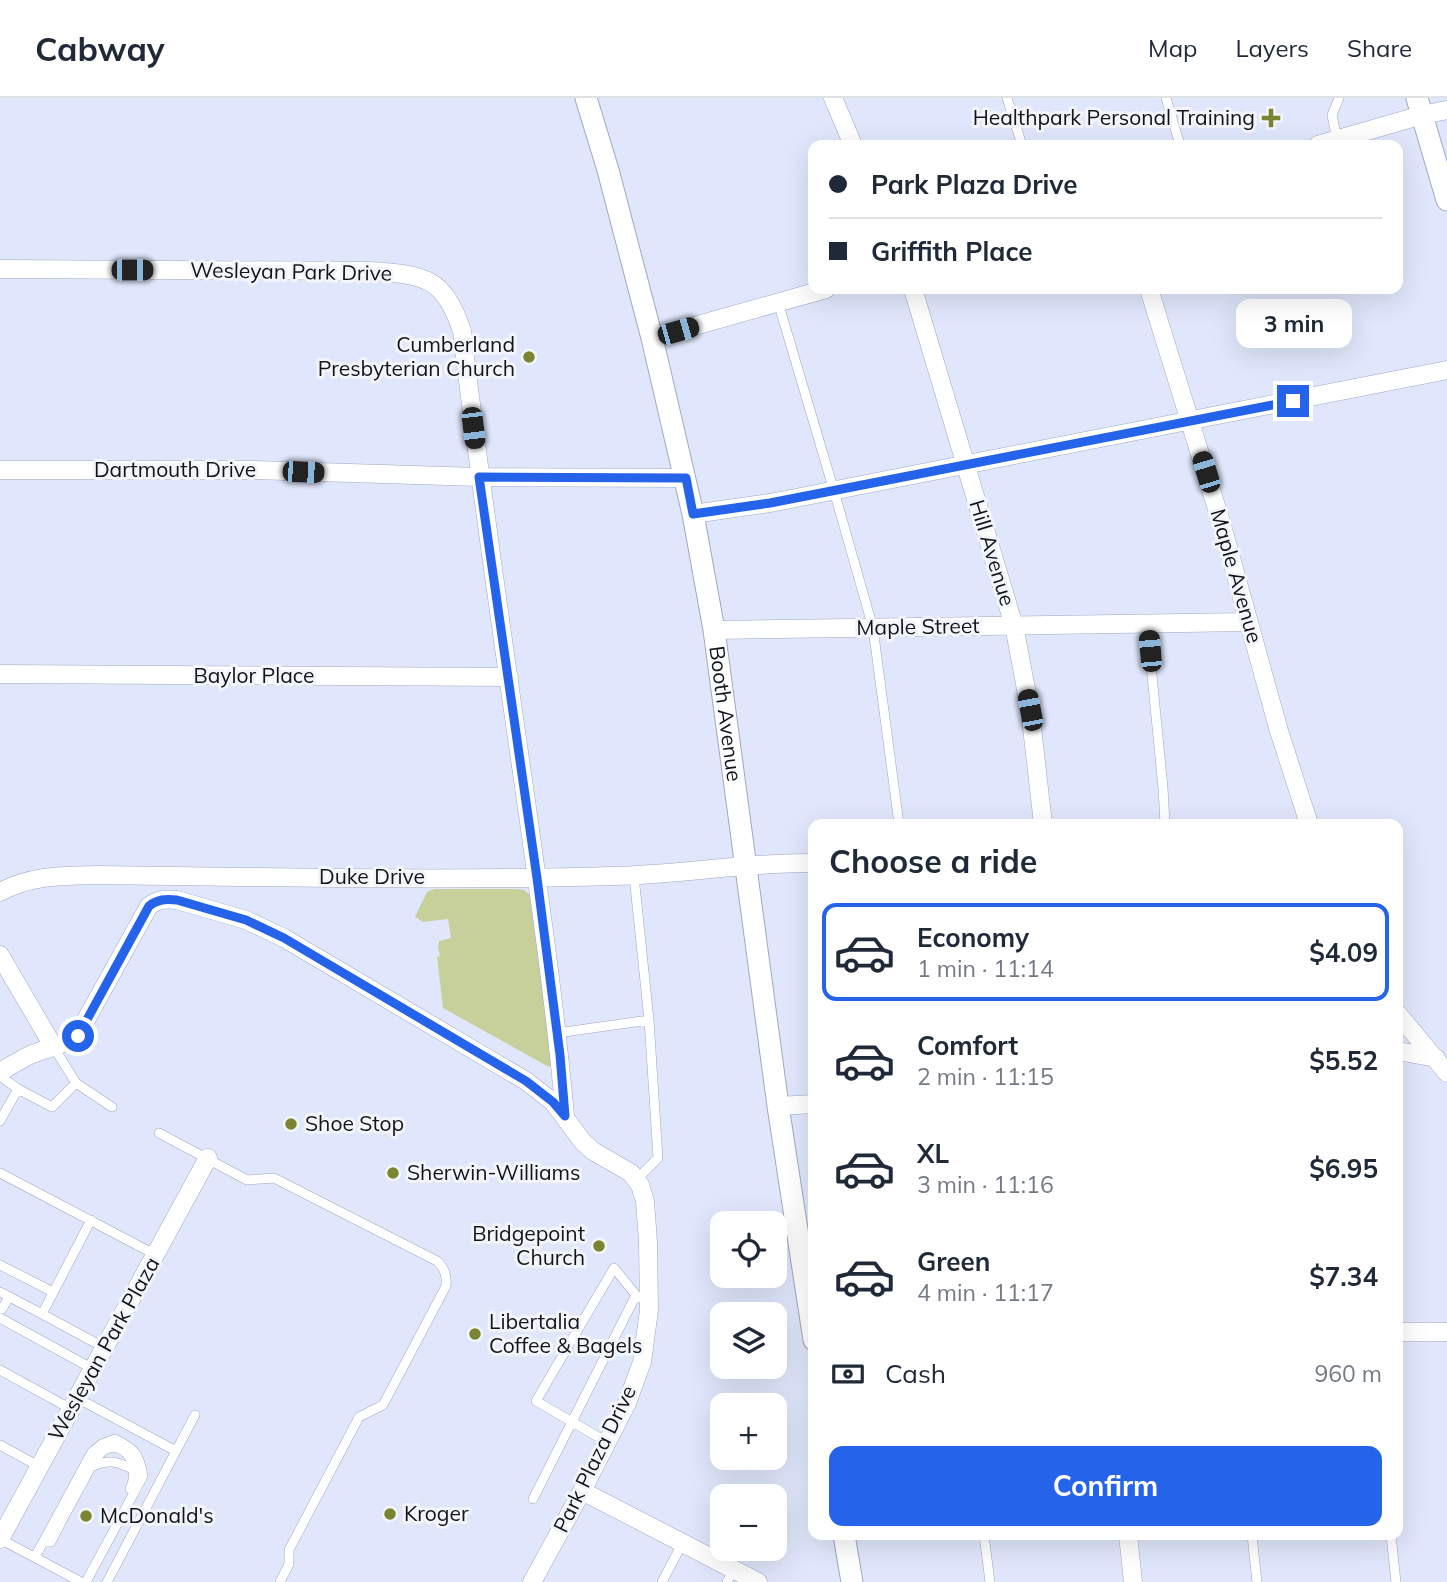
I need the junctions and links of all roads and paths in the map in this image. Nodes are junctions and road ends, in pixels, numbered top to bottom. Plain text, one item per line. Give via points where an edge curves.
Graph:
1 (586, 98) edge
2 (833, 98) edge
3 (1007, 98) edge
4 (1166, 98) edge
5 (1339, 98) edge
6 (1420, 106) edge
7 (1447, 110) edge
8 (851, 140) edge
9 (1020, 140) edge
10 (1179, 140) edge
11 (1337, 140) joint
12 (1447, 200) edge
13 (0, 269) edge
14 (808, 294) edge
15 (915, 294) edge
16 (1151, 294) edge
17 (778, 302) junction
18 (652, 338) junction
19 (1447, 370) edge
20 (1190, 421) junction
21 (966, 464) junction
22 (0, 470) edge
23 (479, 477) junction
24 (686, 478) junction
25 (834, 491) junction
26 (693, 514) junction
27 (1249, 622) junction
28 (1147, 624) junction
29 (1014, 626) junction
30 (873, 628) junction
31 (714, 630) junction
32 (0, 674) edge
33 (509, 677) junction
34 (898, 819) edge
35 (1042, 819) edge
36 (1165, 819) edge
37 (1307, 819) edge
38 (808, 863) edge
39 (746, 867) junction
40 (634, 876) junction
41 (537, 878) junction
42 (0, 892) edge
43 (0, 956) edge
44 (649, 1020) junction
45 (1403, 1020) edge
46 (557, 1033) junction
47 (53, 1046) junction
48 (1403, 1053) edge
49 (1441, 1065) edge
50 (0, 1074) edge
51 (76, 1083) junction
52 (18, 1089) junction
53 (808, 1104) edge
54 (778, 1106) junction
55 (112, 1107) dead end
56 (565, 1116) junction
57 (0, 1121) edge
58 (159, 1133) dead end
59 (208, 1158) junction
60 (0, 1173) edge
61 (636, 1180) junction
62 (91, 1220) junction
63 (156, 1255) junction
64 (0, 1265) edge
65 (0, 1292) edge
66 (53, 1292) junction
67 (636, 1295) junction
68 (9, 1297) junction
69 (808, 1303) edge
70 (649, 1310) junction
71 (1, 1312) edge
72 (42, 1314) junction
73 (1403, 1332) edge
74 (1447, 1332) edge
75 (105, 1348) junction
76 (93, 1369) junction
77 (0, 1370) edge
78 (74, 1404) junction
79 (195, 1415) dead end
80 (572, 1421) junction
81 (607, 1442) junction
82 (0, 1445) edge
83 (176, 1451) junction
84 (40, 1467) junction
85 (582, 1491) junction
86 (131, 1498) junction
87 (533, 1499) dead end
88 (0, 1539) edge
89 (845, 1540) edge
90 (985, 1540) edge
91 (1129, 1540) edge
92 (1253, 1540) edge
93 (1392, 1540) edge
94 (43, 1542) junction
95 (682, 1544) junction
96 (35, 1557) junction
97 (730, 1576) edge
98 (83, 1582) edge
99 (107, 1582) edge
100 (280, 1582) edge
101 (533, 1582) edge
102 (662, 1582) edge
103 (758, 1582) edge
104 (852, 1582) edge
105 (989, 1582) edge
106 (1133, 1582) edge
107 (1257, 1582) edge
108 (1396, 1582) edge

1 - 18 street, Booth Avenue
2 - 8 street
3 - 9 lane
4 - 10 lane
5 - 11 lane via 1332,115
6 - 7 street
6 - 11 street
6 - 12 street
13 - 23 street, Wesleyan Park Drive via 413,274 444,293 462,331
14 - 17 street
15 - 21 street, Hill Avenue
16 - 20 street, Maple Avenue
17 - 18 street
17 - 25 lane
18 - 24 street, Booth Avenue
19 - 20 street
20 - 21 street
20 - 27 street, Maple Avenue
21 - 25 street
21 - 29 street, Hill Avenue
22 - 23 street, Dartmouth Drive via 253,470
23 - 24 street, Dartmouth Drive
23 - 33 street, Wesleyan Park Drive
24 - 26 street, Booth Avenue
25 - 26 street
25 - 30 lane
26 - 31 street, Booth Avenue
27 - 28 street, Maple Street
27 - 37 street, Maple Avenue
28 - 29 street, Maple Street
28 - 36 lane
29 - 30 street, Maple Street
29 - 35 street, Hill Avenue via 1030,710
30 - 31 street, Maple Street
30 - 34 lane
31 - 39 street, Booth Avenue
32 - 33 street, Baylor Place
33 - 41 street, Wesleyan Park Drive
38 - 39 street, Duke Drive
39 - 40 street, Duke Drive
39 - 54 street, Booth Avenue
40 - 41 street, Duke Drive
40 - 44 lane
41 - 42 street, Duke Drive via 75,875 30,879
41 - 46 street
43 - 47 street
44 - 46 lane
44 - 61 lane via 658,1158
45 - 49 street
46 - 56 street
47 - 50 street
47 - 51 lane
47 - 56 street via 78,1036 149,906 157,900 177,900 246,920 284,938 526,1081
48 - 49 street
50 - 52 lane
51 - 52 lane via 52,1107
51 - 55 lane
52 - 57 lane
53 - 54 street
54 - 69 street, Booth Avenue
56 - 61 street via 583,1142
58 - 59 lane
59 - 63 street, Wesleyan Park Plaza
59 - 100 lane via 247,1180 274,1178 437,1261 447,1280 383,1405 359,1417 289,1550 289,1564
60 - 62 lane
61 - 70 street, Park Plaza Drive via 645,1201
62 - 63 lane
62 - 66 lane
63 - 75 street, Wesleyan Park Plaza
64 - 66 lane
65 - 68 lane
66 - 72 lane
67 - 70 lane
67 - 80 lane
67 - 80 lane via 614,1268 536,1401
68 - 71 lane
68 - 72 lane
70 - 81 street, Park Plaza Drive via 642,1362
71 - 76 lane
72 - 75 lane
73 - 74 street
75 - 76 street, Wesleyan Park Plaza
76 - 78 street, Wesleyan Park Plaza
77 - 78 lane
78 - 83 lane
78 - 84 street, Wesleyan Park Plaza
79 - 83 lane
80 - 81 lane
80 - 87 lane
81 - 85 street, Park Plaza Drive
82 - 84 lane
83 - 99 lane
84 - 88 street, Wesleyan Park Plaza
85 - 95 street
85 - 101 street, Park Plaza Drive
86 - 94 lane via 131,1461 127,1454 106,1448 51,1542
86 - 94 lane via 143,1476 141,1462 132,1448 115,1439 102,1444 92,1452
86 - 98 lane
88 - 96 lane
89 - 104 street
90 - 105 lane
91 - 106 street
92 - 107 lane
93 - 108 lane
94 - 96 lane
95 - 97 street
95 - 102 lane
96 - 98 lane
97 - 103 street

